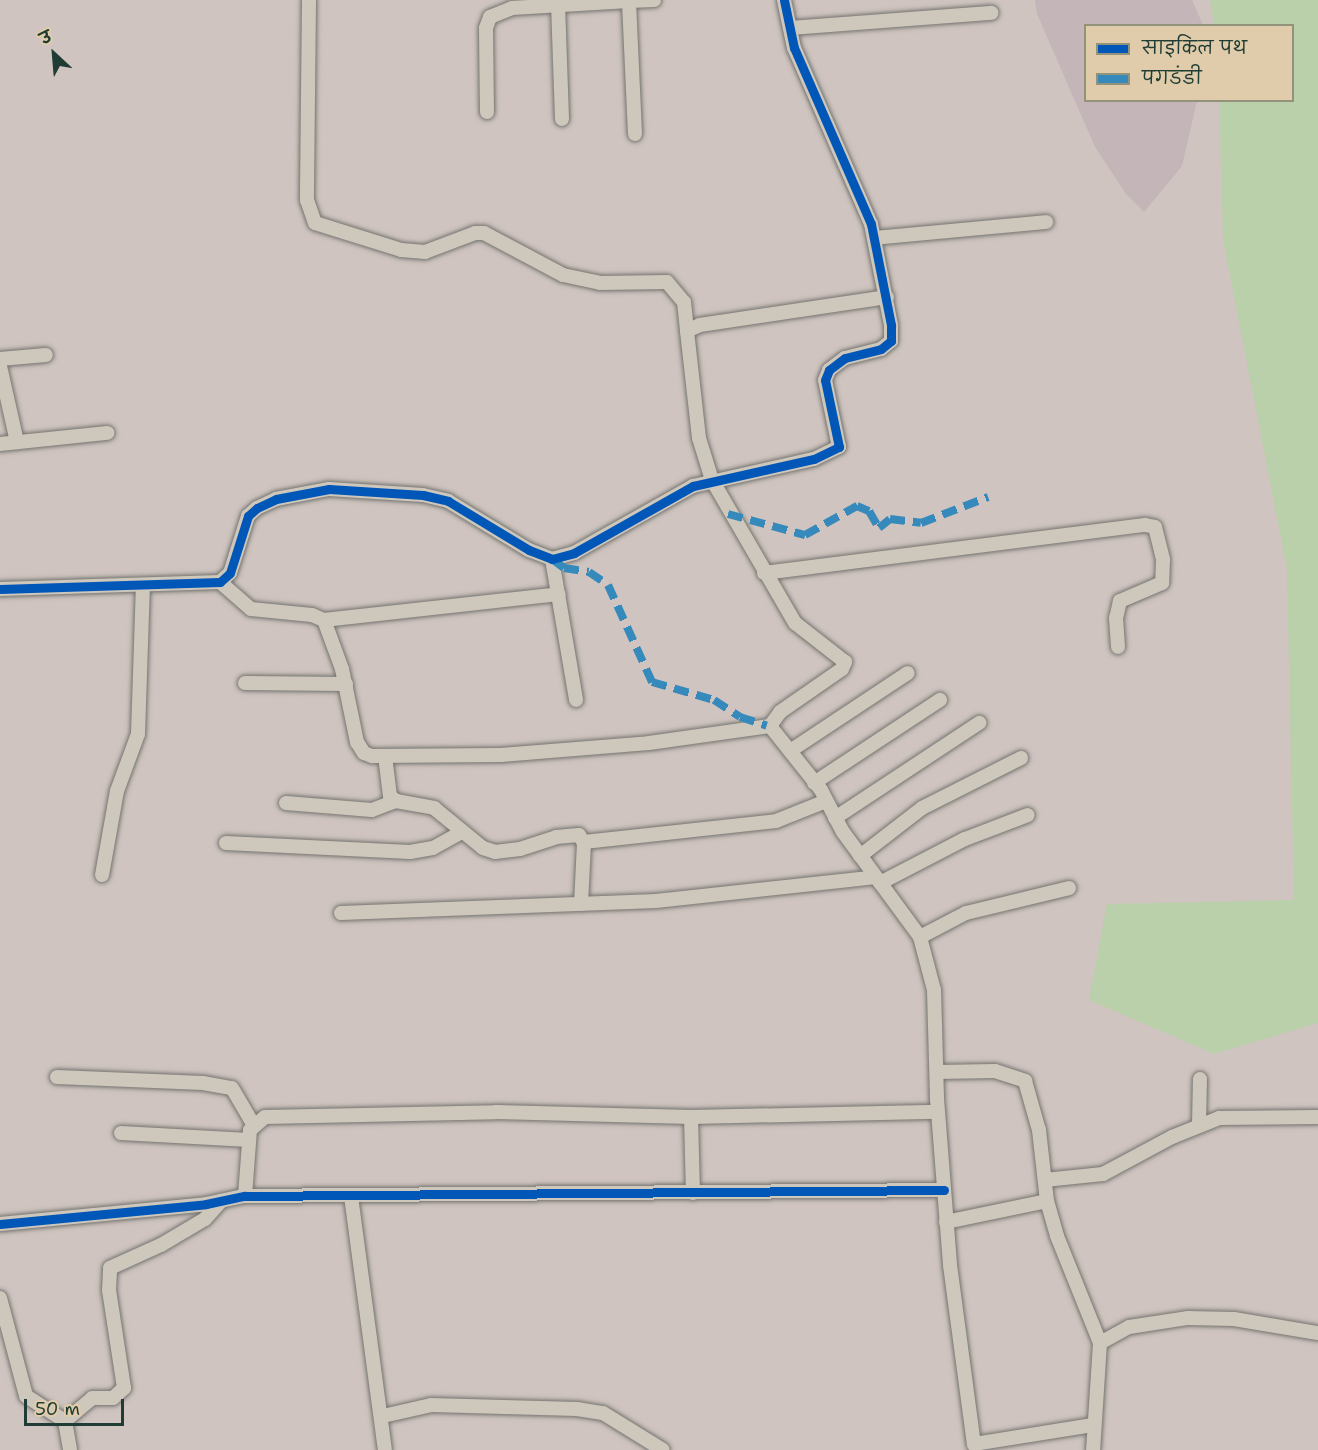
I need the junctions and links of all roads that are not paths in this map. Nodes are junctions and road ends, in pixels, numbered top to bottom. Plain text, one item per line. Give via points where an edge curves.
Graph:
1 (309, 0) edge
2 (654, 0) edge
3 (783, 0) edge
4 (629, 1) edge
5 (558, 4) junction
6 (992, 13) dead end
7 (790, 27) junction
8 (488, 112) dead end
9 (562, 119) dead end
10 (635, 134) dead end
11 (1046, 222) dead end
12 (874, 238) junction
13 (887, 297) junction
14 (687, 332) junction
15 (46, 355) dead end
16 (0, 359) edge
17 (0, 366) edge
18 (107, 433) dead end
19 (17, 442) junction
20 (0, 444) edge
21 (712, 480) junction
22 (552, 559) junction
23 (764, 573) junction
24 (220, 582) junction
25 (143, 586) junction
26 (0, 589) edge
27 (559, 594) junction
28 (324, 620) junction
29 (1118, 647) dead end
30 (908, 673) dead end
31 (245, 683) dead end
32 (346, 684) junction
33 (576, 700) dead end
34 (940, 700) dead end
35 (979, 723) dead end
36 (770, 726) junction
37 (790, 751) junction
38 (385, 756) junction
39 (1021, 758) dead end
40 (814, 783) junction
41 (396, 801) junction
42 (826, 801) junction
43 (286, 803) dead end
44 (1028, 815) dead end
45 (835, 818) junction
46 (462, 832) junction
47 (584, 842) junction
48 (226, 843) dead end
49 (860, 856) junction
50 (102, 875) dead end
51 (878, 880) junction
52 (1069, 888) dead end
53 (581, 904) junction
54 (341, 913) dead end
55 (920, 937) junction
56 (937, 1072) junction
57 (57, 1077) dead end
58 (1200, 1079) dead end
59 (938, 1112) junction
60 (691, 1117) junction
61 (1318, 1118) edge
62 (253, 1124) junction
63 (1199, 1125) junction
64 (121, 1133) dead end
65 (249, 1140) junction
66 (1045, 1180) junction
67 (944, 1190) junction
68 (693, 1193) junction
69 (245, 1196) junction
70 (351, 1196) junction
71 (221, 1201) junction
72 (1047, 1201) junction
73 (946, 1222) junction
74 (0, 1224) edge
75 (0, 1298) edge
76 (1318, 1333) edge
77 (1100, 1343) junction
78 (383, 1416) junction
79 (65, 1421) junction
80 (1093, 1425) junction
81 (974, 1447) edge
82 (70, 1450) edge
83 (385, 1450) edge
84 (663, 1450) edge
85 (1093, 1450) edge

1 - 14 street via 307,200 315,224 401,250 425,252 484,233 563,275 600,283 667,282 681,293
2 - 4 street
3 - 7 street
4 - 5 street
4 - 10 street
5 - 8 street via 499,10 490,17 486,28
5 - 9 street
6 - 7 street
7 - 12 street via 794,48 861,197
11 - 12 street
12 - 13 street
13 - 14 street via 699,325
13 - 21 street via 891,341 881,349 835,363 825,380 839,447 814,459
14 - 21 street via 699,438
15 - 16 street
17 - 19 street
18 - 19 street
19 - 20 street
21 - 22 street via 668,498 574,553
21 - 23 street
22 - 24 street via 529,550 448,501 423,495 329,489 276,499 257,508 249,516 230,573
22 - 27 street
23 - 29 street via 1144,525 1155,527 1163,560 1162,583 1120,601 1116,618
23 - 36 street via 795,622 845,662 842,669 780,712
24 - 25 street
24 - 28 street via 251,609 312,615
25 - 26 street
25 - 50 street via 138,734 117,791
27 - 28 street
27 - 33 street
28 - 32 street
30 - 37 street
31 - 32 street
32 - 38 street via 357,742 364,753
34 - 40 street
35 - 45 street
36 - 37 street
36 - 38 street via 649,743 501,755
37 - 40 street
38 - 41 street via 387,789
39 - 49 street via 922,808
40 - 42 street
41 - 43 street via 372,810
41 - 46 street via 434,808
42 - 45 street
42 - 47 street via 776,821
44 - 51 street via 965,839
45 - 49 street
46 - 47 street via 495,852 570,834
46 - 48 street via 433,848 410,852
47 - 53 street
49 - 51 street
51 - 53 street
51 - 55 street
52 - 55 street via 966,913
53 - 54 street
55 - 56 street via 934,990
56 - 59 street
56 - 66 street via 995,1071 1025,1081 1039,1130
57 - 62 street via 203,1083 232,1088
58 - 63 street
59 - 60 street
59 - 67 street
60 - 62 street via 496,1112 276,1116
60 - 68 street
61 - 63 street via 1247,1116
62 - 65 street
63 - 66 street via 1103,1174
64 - 65 street
65 - 69 street
66 - 72 street
67 - 68 street
67 - 73 street
68 - 70 street
69 - 70 street
69 - 71 street
70 - 78 street
71 - 74 street
71 - 79 street via 205,1219 110,1268 108,1290 124,1388 113,1398 92,1398
72 - 73 street
72 - 77 street via 1065,1264
73 - 81 street
75 - 79 street via 26,1395
76 - 77 street via 1234,1319 1188,1318 1130,1327
77 - 80 street via 1102,1365
78 - 83 street
78 - 84 street via 431,1405 577,1409 603,1413
79 - 82 street
80 - 81 street
80 - 85 street

